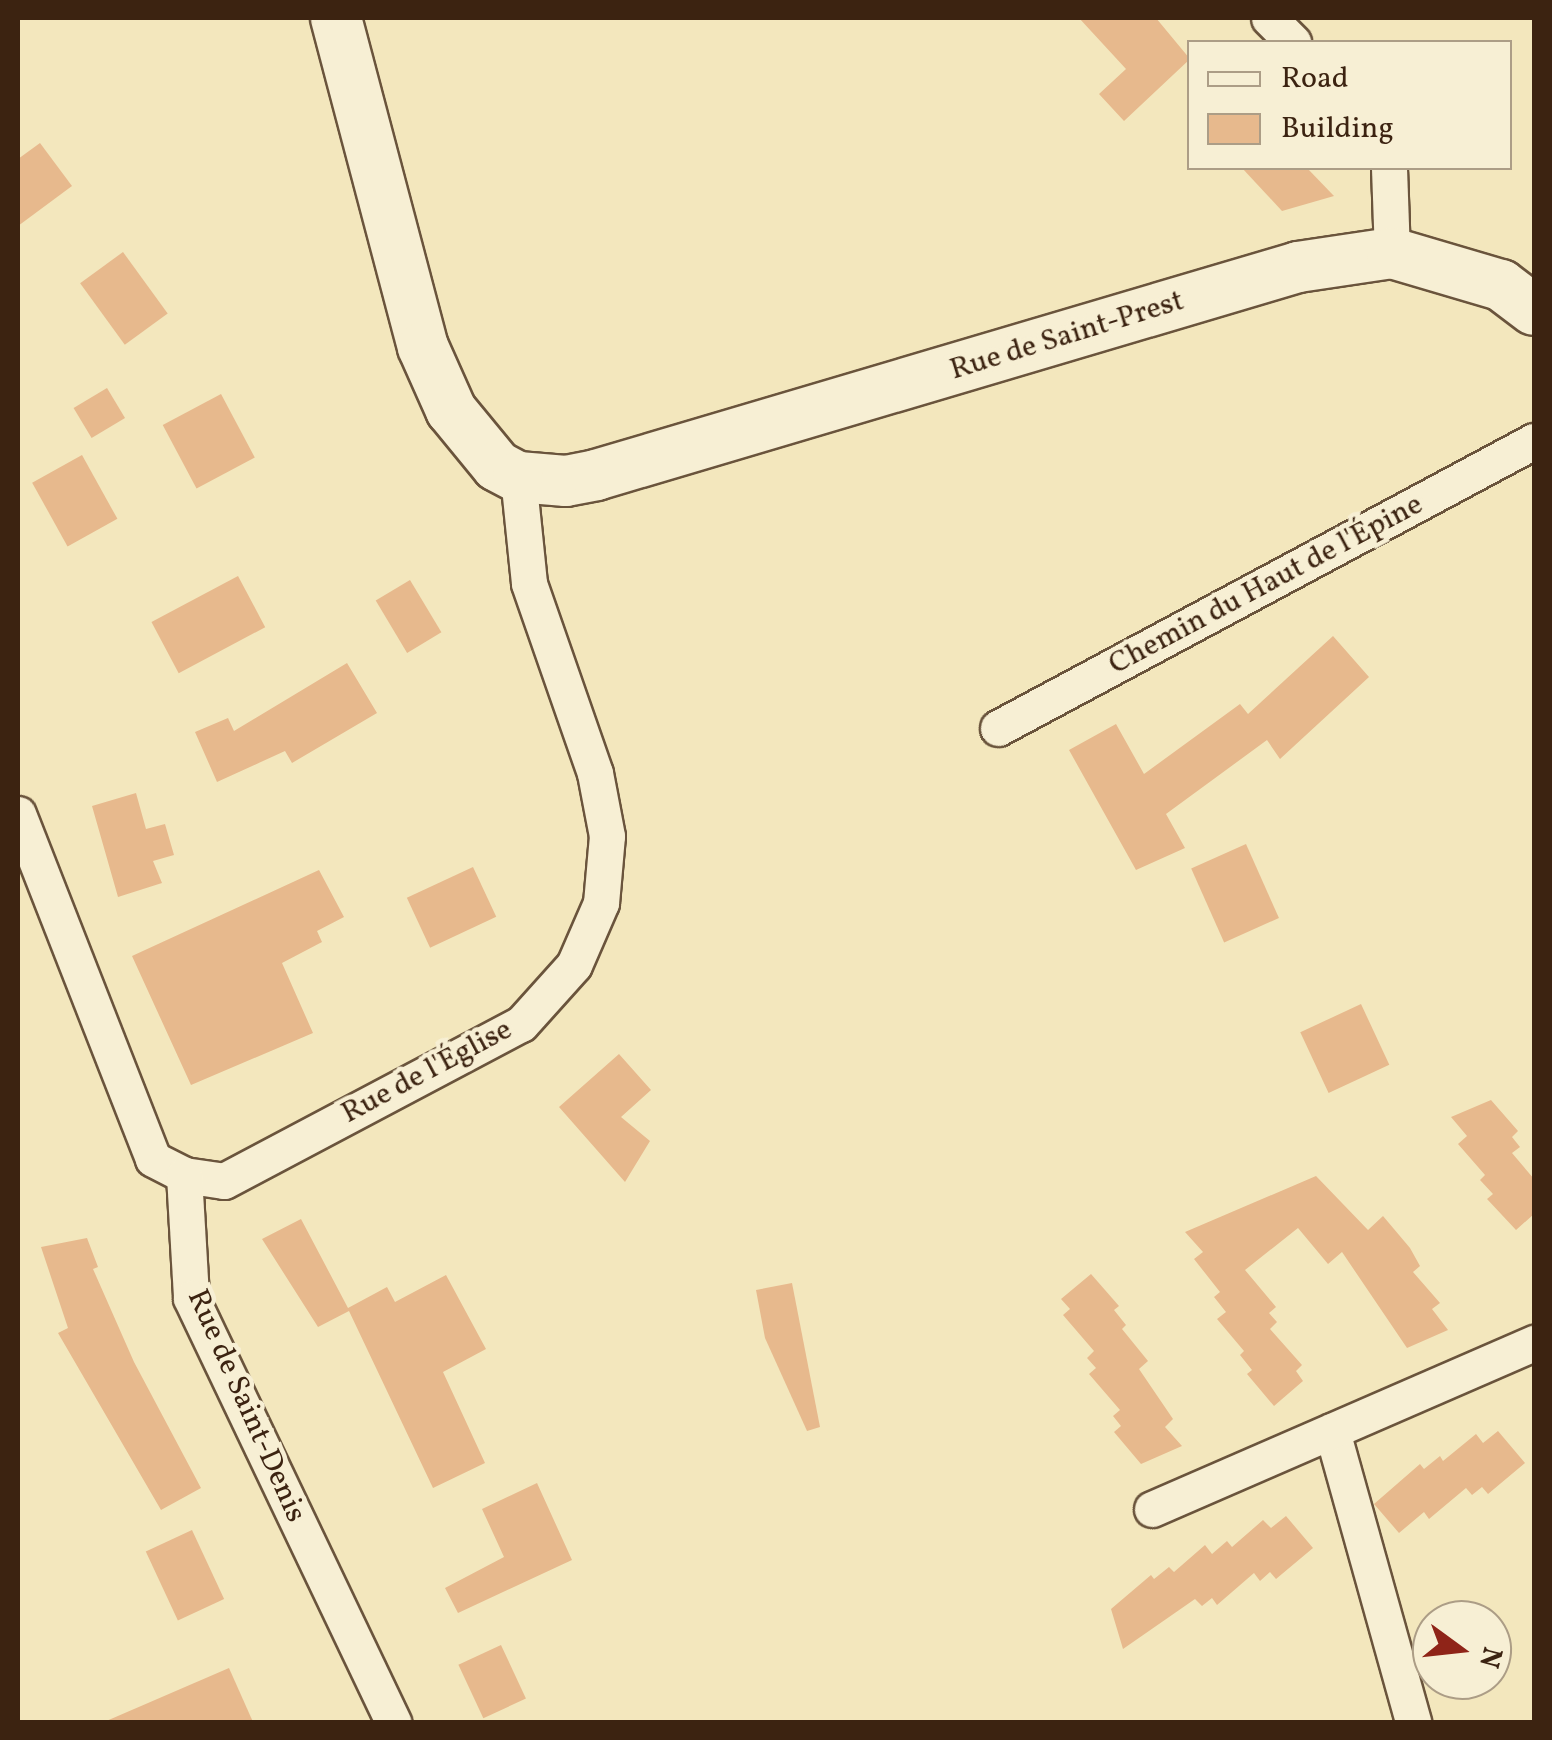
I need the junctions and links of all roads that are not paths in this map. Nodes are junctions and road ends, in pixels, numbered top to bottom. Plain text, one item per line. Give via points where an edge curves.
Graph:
1 (336, 18) edge
2 (1269, 18) edge
3 (1291, 40) edge
4 (1388, 170) edge
5 (1392, 253) junction
6 (1534, 310) edge
7 (1534, 442) edge
8 (518, 477) junction
9 (998, 728) dead end
10 (18, 814) edge
11 (184, 1175) junction
12 (1534, 1343) edge
13 (1332, 1431) junction
14 (1152, 1509) dead end
15 (392, 1722) edge
16 (1414, 1722) edge

1 - 8 main road via 423,347 451,410 496,466
2 - 3 street
4 - 5 street
5 - 6 main road, Rue de Saint-Prest via 1501,284
5 - 8 main road, Rue de Saint-Prest via 1298,267 596,475 566,481
7 - 9 street, Chemin du Haut de l'Épine
8 - 11 street, Rue de l'Église via 529,583 595,772 607,836 600,902 574,965 520,1024 224,1181
10 - 11 street via 152,1158
11 - 15 street, Rue de Saint-Denis via 191,1298
12 - 13 street
13 - 14 street
13 - 16 street

